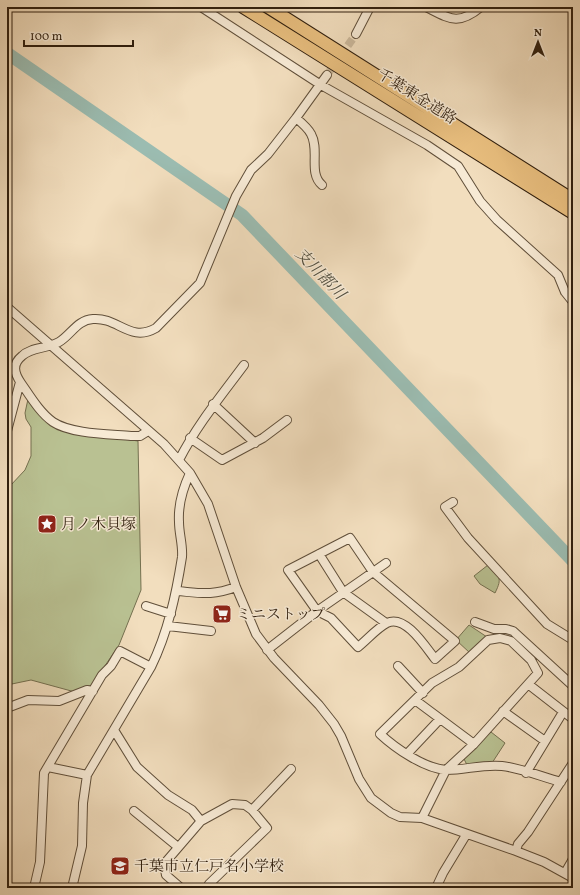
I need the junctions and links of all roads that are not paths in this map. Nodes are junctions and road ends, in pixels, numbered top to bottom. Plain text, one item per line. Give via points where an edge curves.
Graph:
1 (200, 7) edge
2 (243, 7) edge
3 (268, 7) edge
4 (282, 7) edge
5 (370, 7) edge
6 (426, 7) edge
7 (480, 7) edge
8 (356, 34) tunnel mouth
9 (327, 75) tunnel mouth
10 (387, 81) junction
11 (321, 85) junction
12 (296, 118) junction
13 (322, 185) dead end
14 (573, 200) edge
15 (573, 213) edge
16 (573, 302) edge
17 (7, 307) edge
18 (51, 346) junction
19 (244, 365) dead end
20 (11, 369) edge
21 (20, 382) junction
22 (213, 404) junction
23 (287, 420) dead end
24 (7, 431) edge
25 (148, 431) junction
26 (190, 438) junction
27 (255, 443) junction
28 (179, 460) junction
29 (190, 473) junction
30 (453, 502) dead end
31 (319, 554) junction
32 (386, 563) dead end
33 (373, 572) junction
34 (236, 587) junction
35 (177, 591) junction
36 (343, 592) junction
37 (146, 606) dead end
38 (317, 611) junction
39 (171, 614) junction
40 (475, 622) dead end
41 (386, 623) junction
42 (168, 626) junction
43 (211, 631) dead end
44 (573, 640) edge
45 (267, 650) junction
46 (398, 666) dead end
47 (151, 667) junction
48 (528, 684) junction
49 (573, 686) edge
50 (93, 691) junction
51 (423, 693) junction
52 (415, 700) junction
53 (7, 708) edge
54 (503, 711) junction
55 (563, 712) junction
56 (440, 719) junction
57 (573, 719) edge
58 (114, 730) junction
59 (545, 741) junction
60 (474, 744) junction
61 (407, 754) junction
62 (573, 763) edge
63 (48, 767) junction
64 (291, 769) dead end
65 (446, 770) junction
66 (526, 772) junction
67 (87, 775) junction
68 (561, 782) junction
69 (252, 810) junction
70 (134, 812) dead end
71 (422, 818) junction
72 (201, 821) junction
73 (466, 835) junction
74 (178, 847) junction
75 (516, 851) junction
76 (573, 860) edge
77 (565, 873) junction
78 (573, 878) edge
79 (209, 884) dead end
80 (34, 888) edge
81 (72, 888) edge
82 (181, 888) edge
83 (436, 888) edge

1 - 11 street
2 - 15 highway, 千葉東金道路
3 - 10 highway
4 - 10 highway via 352,52
5 - 8 street
6 - 7 street via 457,20 472,14
9 - 11 street
10 - 14 highway, 千葉東金道路
11 - 12 street
11 - 16 street via 458,166 480,201 558,274 565,292
12 - 13 street via 312,135 316,177
12 - 18 street via 252,170 236,196 200,283 156,328 140,333 103,319 93,319 84,321
17 - 18 street
18 - 20 street via 22,355
18 - 25 street
19 - 22 street
20 - 21 street
21 - 24 street
21 - 25 street via 43,413 64,428 131,436 140,436
22 - 26 street
22 - 27 street
23 - 27 street
25 - 28 street
26 - 27 street via 222,460
26 - 28 street
28 - 29 street
29 - 34 street via 208,504
29 - 35 street via 182,490 178,522 183,549
30 - 44 street via 445,507 468,538 547,624
31 - 33 street via 350,538
31 - 36 street
31 - 38 street via 288,570
32 - 33 street
33 - 36 street
33 - 41 street via 454,641 435,658 406,625 398,621
34 - 35 street via 210,594
34 - 45 street via 256,634
35 - 39 street
36 - 38 street
36 - 41 street
37 - 39 street
38 - 41 street via 331,618 358,647
38 - 45 street
39 - 42 street
40 - 49 street via 494,629 513,631
42 - 43 street
42 - 47 street
45 - 71 street via 334,724 359,779 371,798 400,817
46 - 51 street
47 - 50 street via 120,651
47 - 58 street
48 - 51 street via 538,674 531,660 511,641 500,638 488,640 459,667 432,683
48 - 54 street
48 - 55 street
50 - 53 street via 87,690 59,701 28,700
50 - 63 street
51 - 52 street
52 - 56 street
52 - 61 street via 380,734
54 - 59 street
54 - 60 street
55 - 57 street
55 - 59 street
56 - 60 street
56 - 61 street
58 - 67 street
58 - 72 street via 137,767 168,795 192,810
59 - 66 street
60 - 65 street
61 - 65 street via 435,768
62 - 68 street
63 - 67 street
63 - 80 street via 44,773 40,862
64 - 69 street
65 - 66 street via 503,766
65 - 71 street
66 - 68 street
67 - 81 street via 83,803 82,846
68 - 75 street via 518,844
69 - 72 street via 245,805 232,804
69 - 79 street via 266,828
70 - 74 street
71 - 73 street
72 - 74 street
73 - 75 street
73 - 83 street
74 - 82 street via 164,864 166,875
75 - 77 street
76 - 77 street
77 - 78 street

